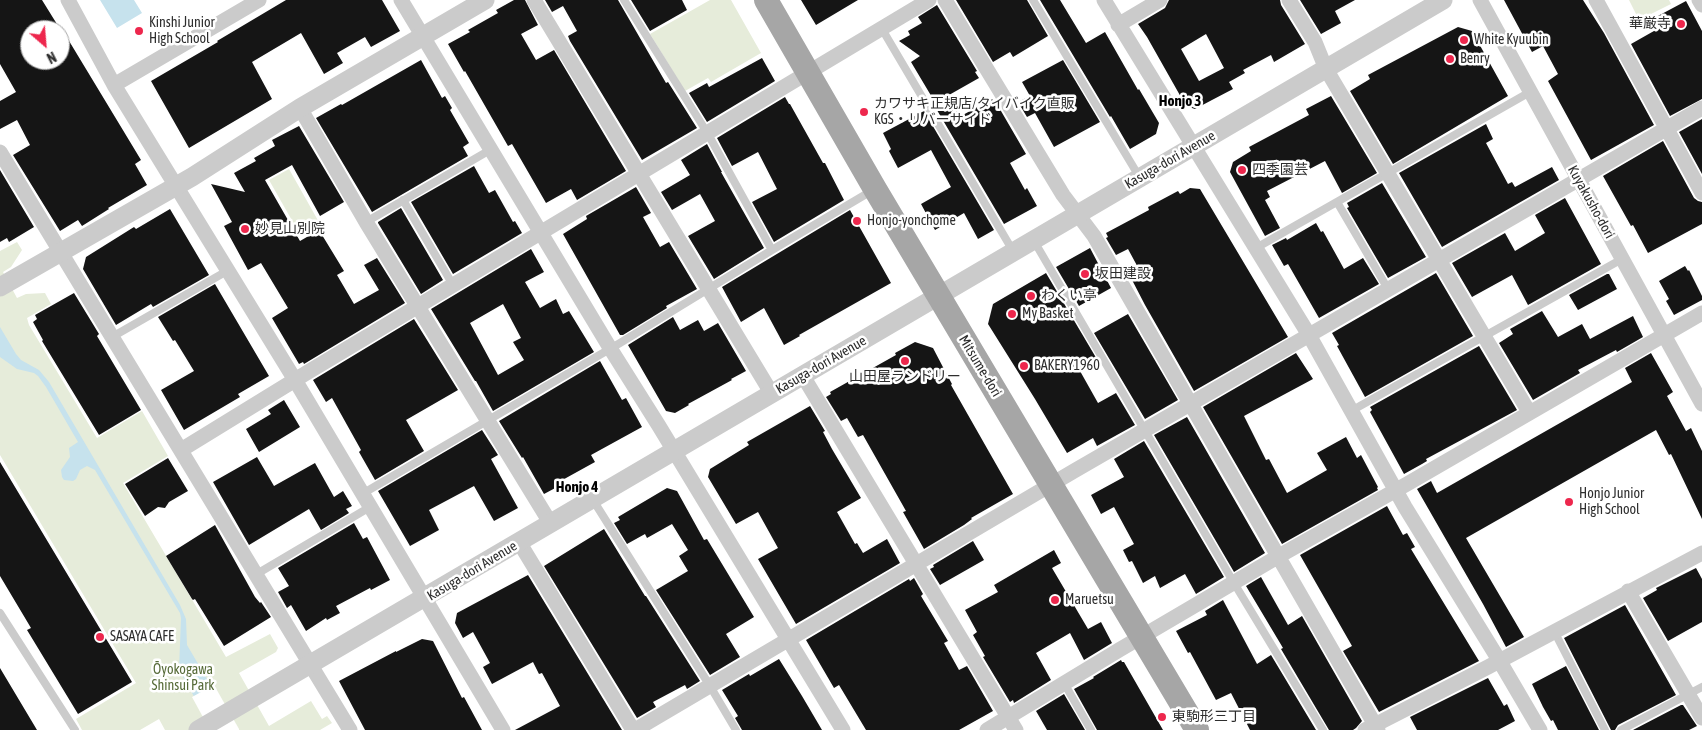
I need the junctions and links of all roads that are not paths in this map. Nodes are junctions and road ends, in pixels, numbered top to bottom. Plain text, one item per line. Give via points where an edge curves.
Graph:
1 (68, 0) edge
2 (259, 0) edge
3 (401, 0) edge
4 (485, 0) edge
5 (534, 0) edge
6 (624, 0) edge
7 (766, 0) edge
8 (929, 0) edge
9 (946, 0) edge
10 (1033, 0) edge
11 (1104, 0) edge
12 (1160, 0) edge
13 (1289, 0) edge
14 (1443, 0) edge
15 (1480, 0) edge
16 (1596, 0) edge
17 (1699, 0) edge
18 (1702, 5) edge
19 (1118, 25) junction
20 (882, 29) junction
21 (422, 37) junction
22 (1326, 69) junction
23 (808, 73) junction
24 (114, 85) junction
25 (1530, 92) junction
26 (300, 108) junction
27 (1702, 108) edge
28 (1666, 129) junction
29 (708, 134) junction
30 (1192, 147) junction
31 (490, 150) junction
32 (0, 152) edge
33 (1388, 173) junction
34 (640, 175) junction
35 (1140, 178) junction
36 (1579, 179) junction
37 (175, 187) junction
38 (875, 189) junction
39 (1702, 193) edge
40 (402, 200) junction
41 (1337, 202) junction
42 (1077, 214) junction
43 (366, 222) junction
44 (541, 234) junction
45 (1034, 240) junction
46 (1256, 248) junction
47 (772, 250) junction
48 (60, 252) junction
49 (1014, 252) junction
50 (1622, 259) junction
51 (1440, 260) junction
52 (226, 271) junction
53 (4, 284) edge
54 (453, 285) junction
55 (708, 288) junction
56 (1388, 289) junction
57 (938, 296) junction
58 (418, 307) junction
59 (1702, 313) edge
60 (1663, 334) junction
61 (1309, 335) junction
62 (1485, 336) junction
63 (112, 337) junction
64 (610, 348) junction
65 (803, 376) junction
66 (295, 380) junction
67 (772, 394) junction
68 (1191, 403) junction
69 (1702, 404) edge
70 (1351, 411) junction
71 (1529, 412) junction
72 (487, 421) junction
73 (1145, 430) junction
74 (180, 450) junction
75 (674, 452) junction
76 (1051, 484) junction
77 (1396, 490) junction
78 (362, 494) junction
79 (593, 500) junction
80 (370, 507) junction
81 (551, 524) junction
82 (519, 542) junction
83 (1702, 552) edge
84 (1279, 556) junction
85 (916, 563) junction
86 (255, 575) junction
87 (1234, 583) junction
88 (1628, 591) junction
89 (425, 598) junction
90 (1, 617) edge
91 (1554, 632) junction
92 (1142, 636) junction
93 (788, 639) junction
94 (1500, 660) junction
95 (311, 665) junction
96 (1064, 683) junction
97 (710, 686) junction
98 (1702, 687) edge
99 (1688, 694) junction
100 (1702, 718) edge
101 (1012, 724) edge
102 (1373, 728) edge
103 (1537, 729) edge
104 (76, 730) edge
105 (198, 730) edge
106 (350, 730) edge
107 (503, 730) edge
108 (634, 730) edge
109 (736, 730) edge
110 (843, 730) edge
111 (986, 730) edge
112 (1091, 730) edge
113 (1198, 730) edge
114 (1323, 730) edge
115 (1605, 730) edge
116 (1621, 730) edge

1 - 24 street
2 - 24 street
3 - 21 street
4 - 21 street
5 - 34 street
6 - 29 lane
7 - 23 main road, Mitsume-dori
8 - 20 street
9 - 42 street
10 - 35 lane
11 - 19 street
12 - 19 street
13 - 22 street via 1315,42
14 - 22 street, Kasuga-dori Avenue
15 - 25 street, Kuyakusho-dori
16 - 28 street
17 - 18 street
19 - 30 street
20 - 23 street
20 - 49 lane
21 - 26 street
21 - 31 street
22 - 30 street, Kasuga-dori Avenue
22 - 33 street
23 - 29 street
23 - 38 main road, Mitsume-dori
24 - 37 street
25 - 33 lane
25 - 36 street, Kuyakusho-dori
26 - 37 street
26 - 43 street
27 - 28 street
28 - 36 street
28 - 39 street
29 - 34 street
29 - 47 lane
30 - 35 street, Kasuga-dori Avenue
30 - 46 street
31 - 40 lane
31 - 44 street
32 - 48 street
33 - 41 lane
33 - 51 street
34 - 44 street
34 - 55 street
35 - 42 street, Kasuga-dori Avenue
36 - 50 street, Kuyakusho-dori
36 - 51 street
37 - 48 street
37 - 52 street
38 - 47 lane
38 - 57 main road, Mitsume-dori
40 - 43 lane
40 - 54 lane
41 - 46 lane
41 - 56 lane
42 - 45 street, Kasuga-dori Avenue
42 - 68 street via 1094,236
43 - 58 street
44 - 54 street
44 - 64 street
45 - 49 street, Kasuga-dori Avenue
45 - 73 lane
46 - 61 street
47 - 55 lane
48 - 53 street
48 - 63 street
49 - 57 street, Kasuga-dori Avenue
50 - 60 street, Kuyakusho-dori
50 - 62 lane
51 - 56 street
51 - 62 street
52 - 63 lane
52 - 66 street
54 - 58 street
55 - 64 lane
55 - 67 street
56 - 61 street
57 - 65 street, Kasuga-dori Avenue
57 - 76 main road, Mitsume-dori
58 - 66 street
58 - 72 street
59 - 60 street
60 - 69 street, Kuyakusho-dori
60 - 71 street
61 - 68 street
61 - 70 street
62 - 70 lane
62 - 71 street
63 - 74 street
64 - 72 lane
64 - 75 street
65 - 67 street, Kasuga-dori Avenue
65 - 85 street
66 - 74 street
66 - 78 street
67 - 75 street, Kasuga-dori Avenue
68 - 73 street
68 - 84 street
70 - 77 street
71 - 77 street
72 - 78 lane
72 - 81 street
73 - 76 street
73 - 87 lane
74 - 86 street
75 - 79 street, Kasuga-dori Avenue
75 - 93 street
76 - 85 street
76 - 92 main road, Mitsume-dori
77 - 84 street
77 - 94 street
78 - 80 street
79 - 81 street, Kasuga-dori Avenue
79 - 97 lane
80 - 86 lane
80 - 89 street
81 - 82 street, Kasuga-dori Avenue
82 - 89 street, Kasuga-dori Avenue
82 - 108 street
83 - 88 street
84 - 87 street
84 - 102 street
85 - 93 street
85 - 101 street
86 - 95 street
87 - 92 street
87 - 114 lane
88 - 91 street
88 - 99 street
89 - 95 street, Kasuga-dori Avenue
89 - 107 street
90 - 104 lane
91 - 94 street
91 - 115 lane
92 - 96 street
92 - 113 main road, Mitsume-dori
93 - 97 street
93 - 110 street
94 - 102 street
94 - 103 street
95 - 105 street, Kasuga-dori Avenue
95 - 106 street
96 - 101 street
96 - 112 lane
97 - 108 street
97 - 109 lane
98 - 99 lane
99 - 100 street
99 - 116 lane
101 - 111 street

